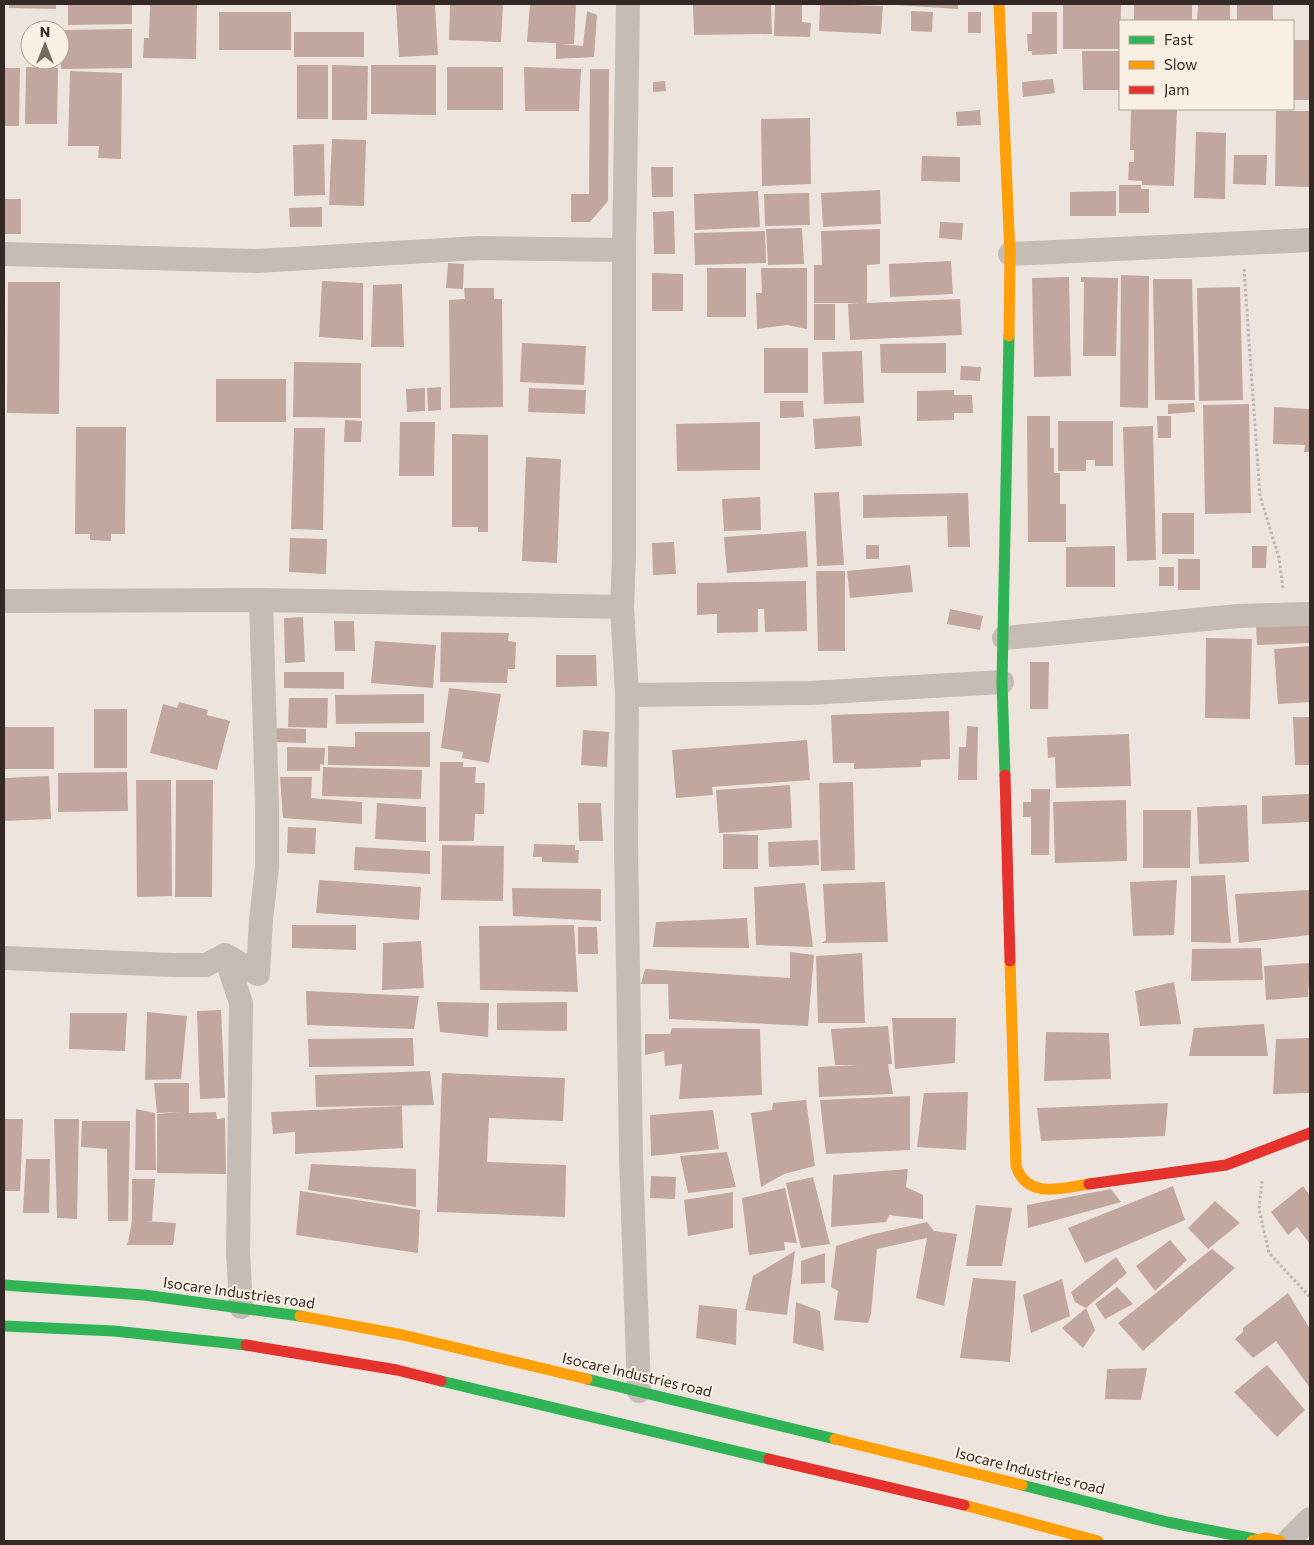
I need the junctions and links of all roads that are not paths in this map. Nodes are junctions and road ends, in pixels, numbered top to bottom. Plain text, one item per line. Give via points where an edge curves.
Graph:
1 (628, 4) edge
2 (999, 4) edge
3 (1310, 240) edge
4 (624, 250) junction
5 (4, 254) edge
6 (1010, 254) junction
7 (261, 600) junction
8 (4, 601) edge
9 (622, 607) junction
10 (1299, 614) edge
11 (1004, 638) junction
12 (1002, 682) junction
13 (627, 695) junction
14 (225, 955) junction
15 (4, 958) edge
16 (1310, 1133) edge
17 (4, 1284) edge
18 (241, 1307) junction
19 (4, 1326) edge
20 (639, 1391) junction
21 (1310, 1519) edge
22 (1254, 1540) edge
23 (1098, 1541) edge
24 (1280, 1541) edge
25 (1288, 1541) edge

1 - 4 street
2 - 6 street
3 - 6 street
4 - 5 street via 478,248 256,261
4 - 9 street
6 - 11 street
7 - 8 street
7 - 9 street
7 - 14 street via 267,867 258,974
9 - 13 street
10 - 11 street via 1238,616
11 - 12 street
12 - 13 street via 810,692
12 - 16 street via 1016,1166 1019,1177 1046,1190 1226,1165
13 - 20 street via 631,1138
14 - 15 street via 206,965
14 - 18 street via 242,1003 238,1252
17 - 18 street, Isocare Industries road
18 - 20 street, Isocare Industries road via 402,1335
19 - 23 street via 114,1331 241,1344 397,1370 1004,1515
20 - 22 street, Isocare Industries road
21 - 25 street
22 - 24 street, Isocare Industries road via 1263,1537

